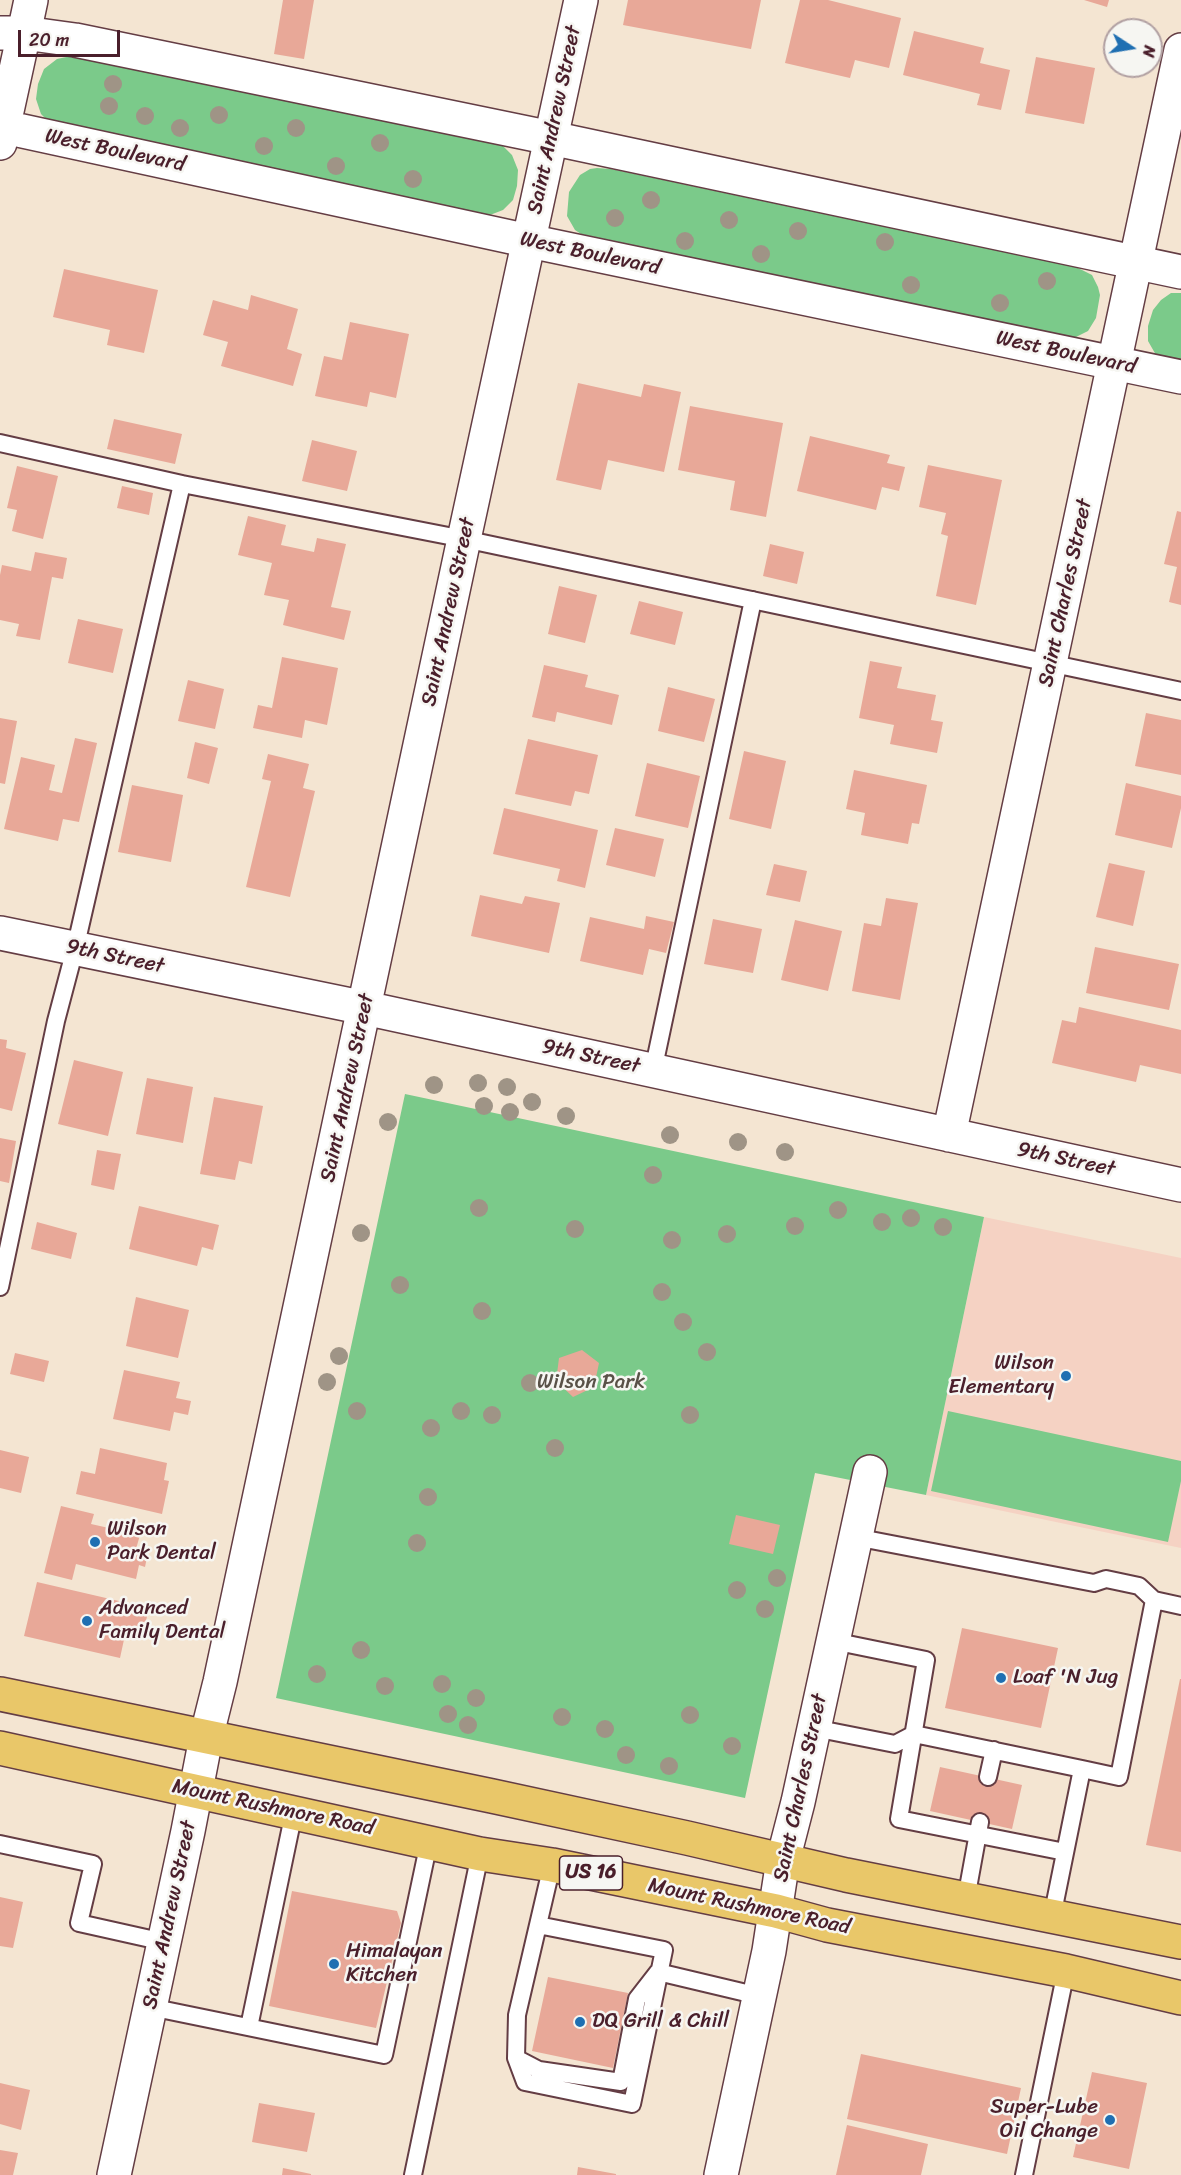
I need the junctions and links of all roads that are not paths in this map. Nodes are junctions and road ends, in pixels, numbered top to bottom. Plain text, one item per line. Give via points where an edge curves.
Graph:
1 (31, 0) edge
2 (581, 0) edge
3 (12, 33) edge
4 (1181, 50) edge
5 (1, 132) edge
6 (551, 138) junction
7 (529, 242) junction
8 (1137, 262) junction
9 (1181, 272) edge
10 (1115, 363) junction
11 (1181, 377) edge
12 (0, 443) edge
13 (182, 484) junction
14 (464, 539) junction
15 (753, 600) junction
16 (1051, 663) junction
17 (1181, 691) edge
18 (0, 933) edge
19 (75, 949) junction
20 (365, 1008) junction
21 (652, 1071) junction
22 (949, 1135) junction
23 (1181, 1185) edge
24 (0, 1287) edge
25 (870, 1472) dead end
26 (855, 1537) junction
27 (1154, 1600) junction
28 (1181, 1606) edge
29 (833, 1641) junction
30 (0, 1694) edge
31 (814, 1728) junction
32 (914, 1734) junction
33 (206, 1738) junction
34 (0, 1748) edge
35 (994, 1750) junction
36 (1082, 1769) junction
37 (988, 1778) dead end
38 (195, 1792) junction
39 (294, 1812) junction
40 (978, 1828) junction
41 (429, 1842) junction
42 (0, 1844) edge
43 (1065, 1852) junction
44 (480, 1854) junction
45 (783, 1860) junction
46 (552, 1865) junction
47 (966, 1899) junction
48 (776, 1911) junction
49 (1052, 1917) junction
50 (538, 1924) junction
51 (164, 1942) junction
52 (1181, 1942) edge
53 (1066, 1971) junction
54 (658, 1972) junction
55 (759, 1996) junction
56 (1181, 1998) edge
57 (150, 2007) junction
58 (249, 2027) junction
59 (516, 2058) junction
60 (114, 2175) edge
61 (413, 2175) edge
62 (721, 2175) edge
63 (1024, 2175) edge

1 - 3 street
2 - 6 street, Saint Andrew Street
3 - 5 street
3 - 6 street via 75,40
4 - 8 street, Saint Charles Street
5 - 7 street, West Boulevard
6 - 7 street, Saint Andrew Street
6 - 8 street
7 - 10 street, West Boulevard
7 - 14 street, Saint Andrew Street
8 - 9 street
8 - 10 street, Saint Charles Street
10 - 11 street, West Boulevard
10 - 16 street, Saint Charles Street
12 - 13 lane
13 - 14 lane
13 - 19 lane
14 - 15 lane
14 - 20 street, Saint Andrew Street
15 - 16 lane
15 - 21 lane
16 - 17 lane
16 - 22 street, Saint Charles Street
18 - 19 street, 9th Street
19 - 20 street, 9th Street
19 - 24 lane
20 - 21 street, 9th Street
20 - 33 street, Saint Andrew Street
21 - 22 street, 9th Street
22 - 23 street, 9th Street
25 - 26 street, Saint Charles Street
26 - 27 lane via 1094,1583 1106,1579 1139,1586
26 - 29 street, Saint Charles Street
27 - 28 lane
27 - 36 lane via 1119,1777
29 - 31 street, Saint Charles Street
29 - 32 lane via 926,1660
30 - 33 highway
31 - 32 lane via 895,1744
31 - 45 street, Saint Charles Street
32 - 35 lane
32 - 40 lane via 899,1820
33 - 38 street, Saint Andrew Street
33 - 45 highway
34 - 38 highway, Mount Rushmore Road / US 16
35 - 36 lane
35 - 37 lane
36 - 43 lane
38 - 39 highway, Mount Rushmore Road / US 16
38 - 51 street, Saint Andrew Street
39 - 41 highway, Mount Rushmore Road / US 16
39 - 58 lane
40 - 43 lane
40 - 47 lane
41 - 44 highway, Mount Rushmore Road / US 16
41 - 58 lane via 384,2055
42 - 51 lane via 93,1864 79,1923
43 - 49 lane
44 - 46 highway, Mount Rushmore Road / US 16
44 - 61 lane
45 - 47 highway
45 - 48 street, Saint Charles Street
46 - 48 highway, Mount Rushmore Road / US 16
46 - 50 lane
47 - 49 highway
48 - 53 highway, Mount Rushmore Road / US 16
48 - 55 street, Saint Charles Street
49 - 52 highway
50 - 54 lane via 664,1950
50 - 59 lane via 517,2015
51 - 57 street, Saint Andrew Street
53 - 56 highway, Mount Rushmore Road / US 16
53 - 63 lane
54 - 55 lane
54 - 59 lane via 637,1998 621,2082 539,2070
54 - 59 lane via 632,2103 525,2082
55 - 62 street, Saint Charles Street
57 - 58 lane
57 - 60 street, Saint Andrew Street

